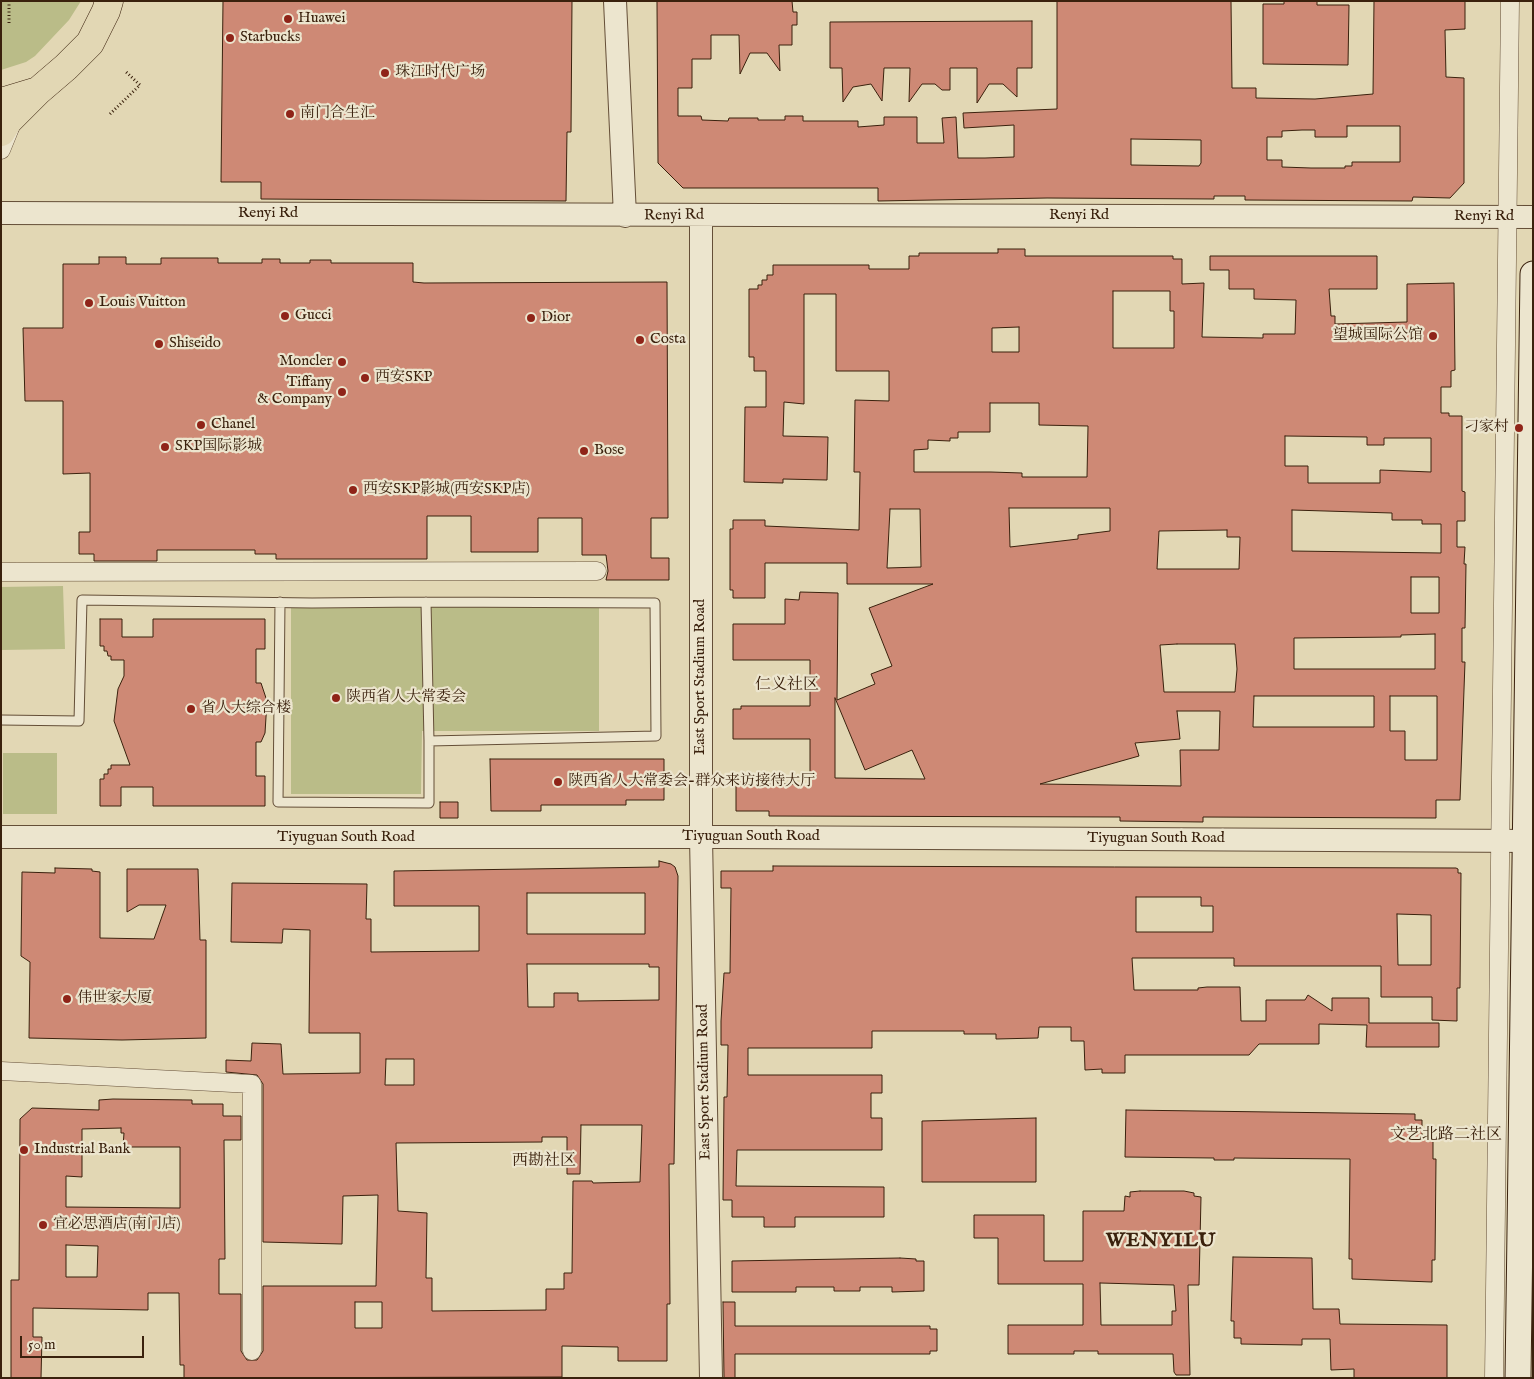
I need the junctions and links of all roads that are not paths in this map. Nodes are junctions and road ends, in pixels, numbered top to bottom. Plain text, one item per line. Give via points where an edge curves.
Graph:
1 (109, 1) edge
2 (615, 1) edge
3 (1510, 1) edge
4 (20, 101) edge
5 (1, 132) edge
6 (1, 150) edge
7 (1, 213) edge
8 (701, 215) junction
9 (625, 216) junction
10 (1507, 217) junction
11 (1533, 217) edge
12 (1533, 274) edge
13 (596, 571) dead end
14 (1, 572) edge
15 (280, 602) junction
16 (426, 602) junction
17 (1, 720) edge
18 (429, 741) junction
19 (1, 837) edge
20 (701, 837) junction
21 (1500, 841) junction
22 (1529, 841) edge
23 (1, 1071) edge
24 (1528, 1086) edge
25 (252, 1351) dead end
26 (711, 1378) edge
27 (1494, 1378) edge
28 (1518, 1378) edge

1 - 4 main road via 90,43
2 - 9 street, Renyi Rd
3 - 10 street
4 - 5 main road
4 - 6 street
7 - 9 street, Renyi Rd
8 - 9 street, Renyi Rd
8 - 10 street, Renyi Rd
8 - 20 street, East Sport Stadium Road
10 - 11 street, Renyi Rd
10 - 21 street
12 - 22 main road
13 - 14 street
15 - 16 lane
15 - 17 lane via 82,600 79,721
15 - 18 lane via 278,802 429,803
16 - 18 lane
16 - 18 lane via 655,603 656,736
19 - 20 street, Tiyuguan South Road
20 - 21 street, Tiyuguan South Road
20 - 26 street, East Sport Stadium Road
21 - 22 street, Tiyuguan South Road
21 - 27 street
22 - 24 main road
23 - 25 street via 252,1084
24 - 28 main road

